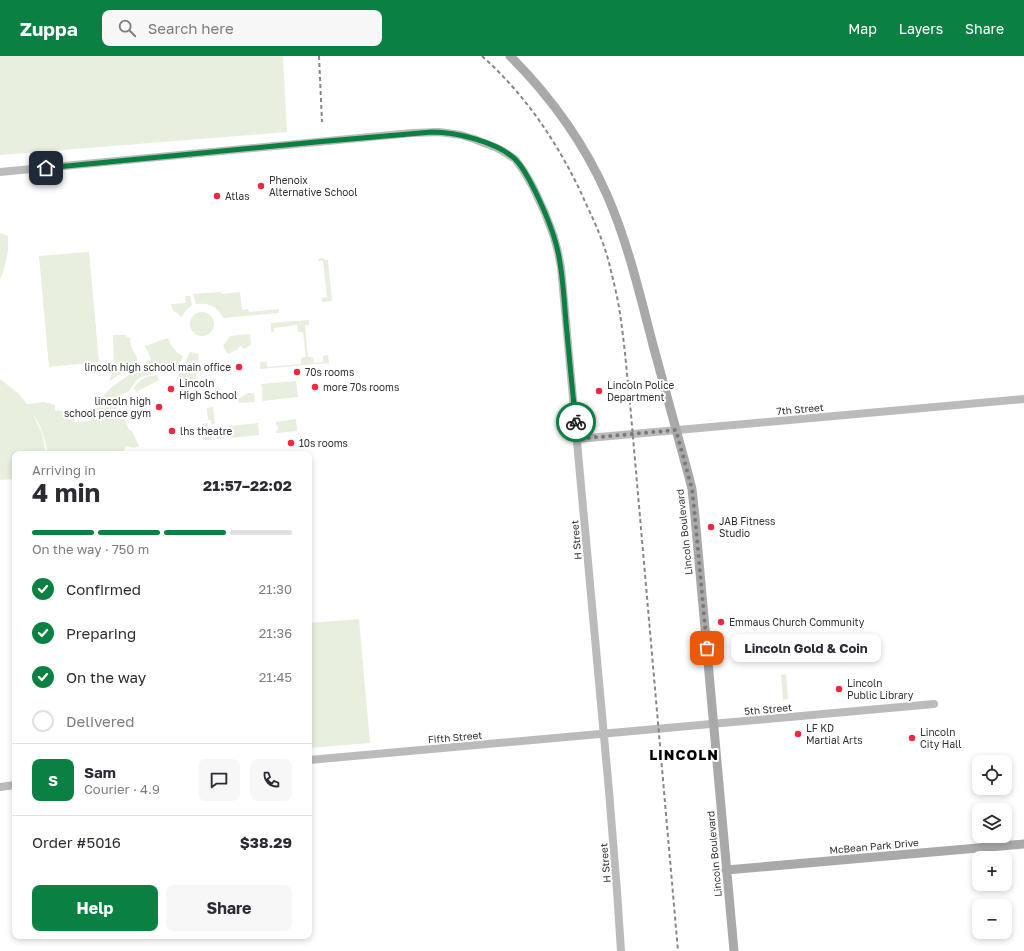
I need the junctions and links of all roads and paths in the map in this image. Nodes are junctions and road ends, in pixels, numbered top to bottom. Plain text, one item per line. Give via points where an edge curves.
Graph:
1 (510, 56) edge
2 (0, 172) edge
3 (1024, 400) edge
4 (676, 430) junction
5 (577, 439) junction
6 (934, 704) dead end
7 (713, 724) junction
8 (603, 733) junction
9 (312, 760) edge
10 (12, 786) edge
11 (0, 787) edge
12 (1024, 844) edge
13 (726, 870) junction
14 (621, 951) edge
15 (734, 951) edge

1 - 4 main road, Lincoln Boulevard via 551,101 585,153 606,194 631,264
2 - 5 street, H Street via 432,132 461,135 497,148 515,159 523,170 546,213 556,244 563,283
3 - 4 street, 7th Street
4 - 5 street, 7th Street
4 - 7 main road, Lincoln Boulevard via 691,487 694,510
5 - 8 street, H Street
6 - 7 street, 5th Street
7 - 8 street, 5th Street
7 - 13 main road, Lincoln Boulevard
8 - 9 street, Fifth Street
8 - 14 street, H Street
10 - 11 street
12 - 13 main road, McBean Park Drive
13 - 15 main road, Lincoln Boulevard

